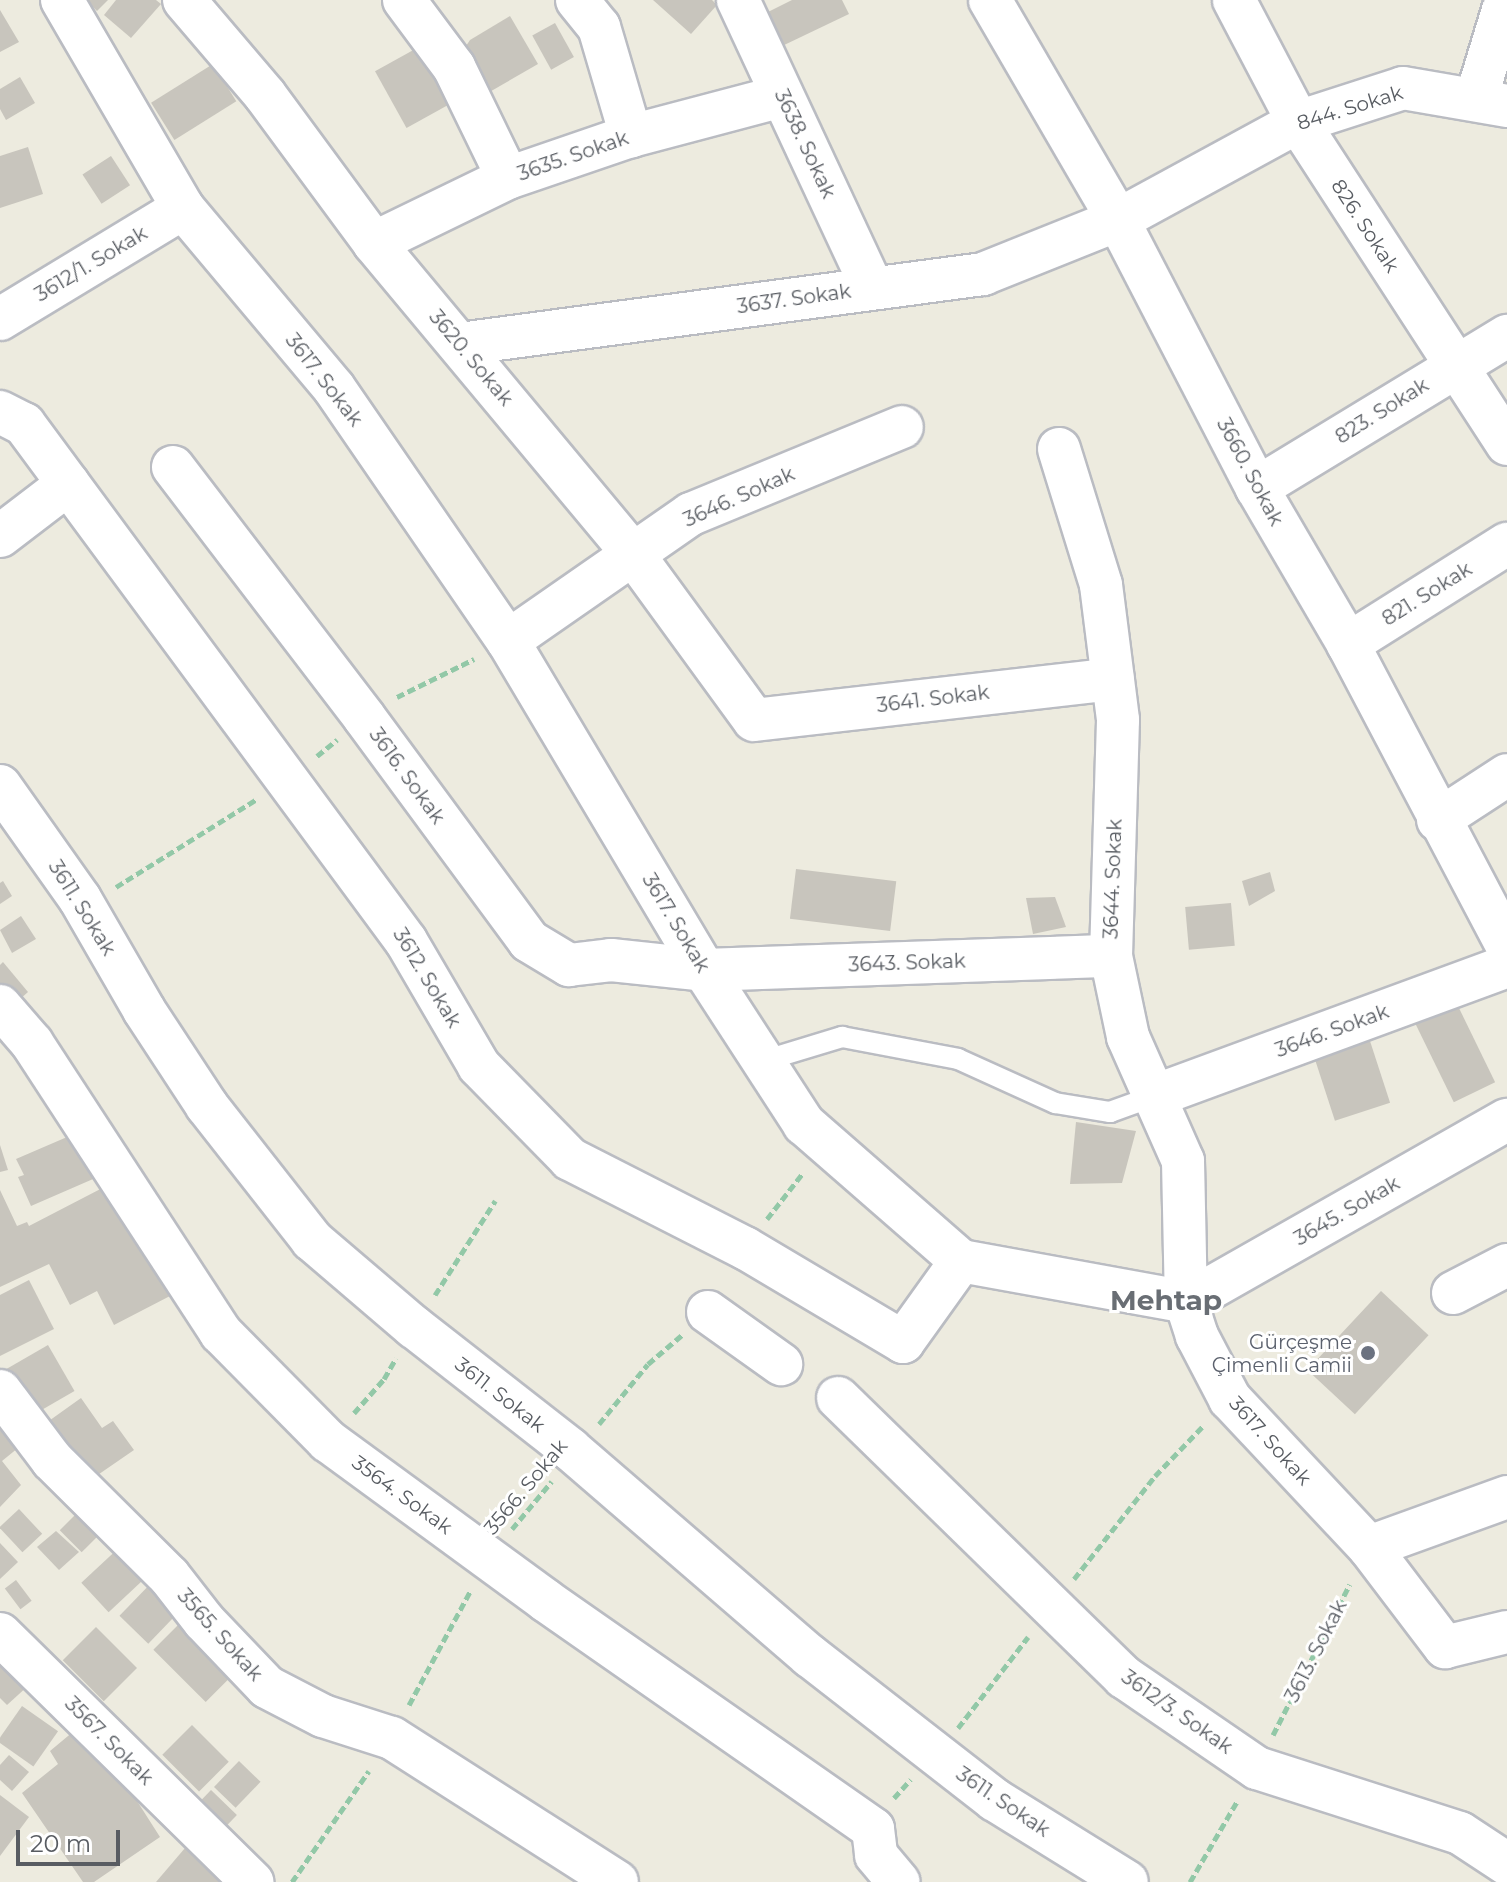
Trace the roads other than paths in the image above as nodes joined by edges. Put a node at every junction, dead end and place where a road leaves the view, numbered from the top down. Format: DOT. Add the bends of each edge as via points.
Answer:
graph roads {
  1 [pos="62,0"];
  2 [pos="184,0"];
  3 [pos="404,0"];
  4 [pos="577,0"];
  5 [pos="738,0"];
  6 [pos="990,0"];
  7 [pos="1234,0"];
  8 [pos="1503,10"];
  9 [pos="782,96"];
  10 [pos="1491,102"];
  11 [pos="1298,122"];
  12 [pos="631,136"];
  13 [pos="508,178"];
  14 [pos="183,208"];
  15 [pos="1118,220"];
  16 [pos="374,243"];
  17 [pos="872,288"];
  18 [pos="0,319"];
  19 [pos="1507,336"];
  20 [pos="460,344"];
  21 [pos="1455,366"];
  22 [pos="0,412"];
  23 [pos="902,427"];
  24 [pos="1507,444"];
  25 [pos="1059,449"];
  26 [pos="173,467"];
  27 [pos="68,484"];
  28 [pos="1257,488"];
  29 [pos="0,536"];
  30 [pos="1507,544"];
  31 [pos="633,554"];
  32 [pos="508,641"];
  33 [pos="1348,644"];
  34 [pos="1113,679"];
  35 [pos="754,720"];
  36 [pos="1507,775"];
  37 [pos="0,786"];
  38 [pos="1438,820"];
  39 [pos="1507,946"];
  40 [pos="1111,956"];
  41 [pos="1507,966"];
  42 [pos="704,970"];
  43 [pos="0,1006"];
  44 [pos="763,1061"];
  45 [pos="1157,1095"];
  46 [pos="1507,1120"];
  47 [pos="961,1261"];
  48 [pos="1507,1265"];
  49 [pos="1453,1293"];
  50 [pos="1186,1302"];
  51 [pos="708,1312"];
  52 [pos="781,1364"];
  53 [pos="0,1391"];
  54 [pos="838,1398"];
  55 [pos="1507,1497"];
  56 [pos="1369,1547"];
  57 [pos="1507,1632"];
  58 [pos="0,1634"];
  59 [pos="1507,1864"];
  60 [pos="252,1882"];
  61 [pos="617,1882"];
  62 [pos="899,1882"];
  63 [pos="1127,1882"];
  1 -- 14 [label="street, 3617. Sokak"];
  2 -- 16 [label="street, 3620. Sokak" via="265,95"];
  3 -- 13 [label="street" via="454,67"];
  4 -- 12 [label="street" via="599,27"];
  5 -- 9 [label="street, 3638. Sokak"];
  6 -- 15 [label="street, 3660. Sokak"];
  7 -- 11 [label="street, 826. Sokak"];
  8 -- 10 [label="street"];
  9 -- 12 [label="street, 3635. Sokak"];
  9 -- 17 [label="street, 3638. Sokak"];
  10 -- 11 [label="street, 844. Sokak" via="1403,88"];
  11 -- 15 [label="street, 844. Sokak"];
  11 -- 21 [label="street, 826. Sokak"];
  12 -- 13 [label="street, 3635. Sokak"];
  13 -- 16 [label="street, 3635. Sokak"];
  14 -- 18 [label="street, 3612/1. Sokak"];
  14 -- 32 [label="street, 3617. Sokak" via="334,388"];
  15 -- 17 [label="street, 3637. Sokak" via="983,274"];
  15 -- 28 [label="street, 3660. Sokak"];
  16 -- 20 [label="street, 3620. Sokak"];
  17 -- 20 [label="street, 3637. Sokak"];
  19 -- 21 [label="street, 823. Sokak"];
  20 -- 31 [label="street, 3620. Sokak"];
  21 -- 24 [label="street, 826. Sokak"];
  21 -- 28 [label="street, 823. Sokak"];
  22 -- 27 [label="street, 3612. Sokak" via="24,424"];
  23 -- 31 [label="street, 3646. Sokak" via="691,514"];
  25 -- 34 [label="street, 3644. Sokak" via="1101,585"];
  26 -- 42 [label="street, 3616. Sokak" via="529,941 569,965 611,960"];
  27 -- 29 [label="street"];
  27 -- 47 [label="street, 3612. Sokak" via="406,941 479,1066 570,1159 745,1248 903,1342"];
  28 -- 33 [label="street, 3660. Sokak"];
  30 -- 33 [label="street, 821. Sokak"];
  31 -- 32 [label="street, 3646. Sokak"];
  31 -- 35 [label="street, 3620. Sokak"];
  32 -- 42 [label="street, 3617. Sokak"];
  33 -- 38 [label="street, 3660. Sokak"];
  34 -- 35 [label="street, 3641. Sokak"];
  34 -- 40 [label="street, 3644. Sokak" via="1118,720"];
  36 -- 38 [label="street"];
  37 -- 63 [label="street, 3611. Sokak" via="80,899 207,1106 312,1240 575,1454 810,1656 995,1800"];
  38 -- 39 [label="street, 3660. Sokak"];
  40 -- 42 [label="street, 3643. Sokak"];
  40 -- 45 [label="street, 3644. Sokak" via="1128,1037"];
  41 -- 45 [label="street, 3646. Sokak"];
  42 -- 44 [label="street, 3617. Sokak"];
  43 -- 62 [label="street, 3564. Sokak" via="41,1056 221,1333 328,1441 873,1829 876,1855"];
  44 -- 45 [label="lane" via="842,1037 958,1059 1055,1103 1110,1112"];
  44 -- 47 [label="street, 3617. Sokak" via="804,1124"];
  45 -- 50 [label="street, 3644. Sokak" via="1183,1161"];
  46 -- 50 [label="street, 3645. Sokak"];
  47 -- 50 [label="street"];
  48 -- 49 [label="street"];
  50 -- 56 [label="street, 3617. Sokak" via="1197,1336 1230,1399"];
  51 -- 52 [label="street"];
  53 -- 61 [label="street, 3565. Sokak" via="52,1460 169,1576 267,1687 323,1716 392,1738"];
  54 -- 59 [label="street, 3612/3. Sokak" via="1124,1677 1257,1768 1460,1833"];
  55 -- 56 [label="street"];
  56 -- 57 [label="street, 3617. Sokak" via="1445,1647"];
  58 -- 60 [label="street, 3567. Sokak"];
}
